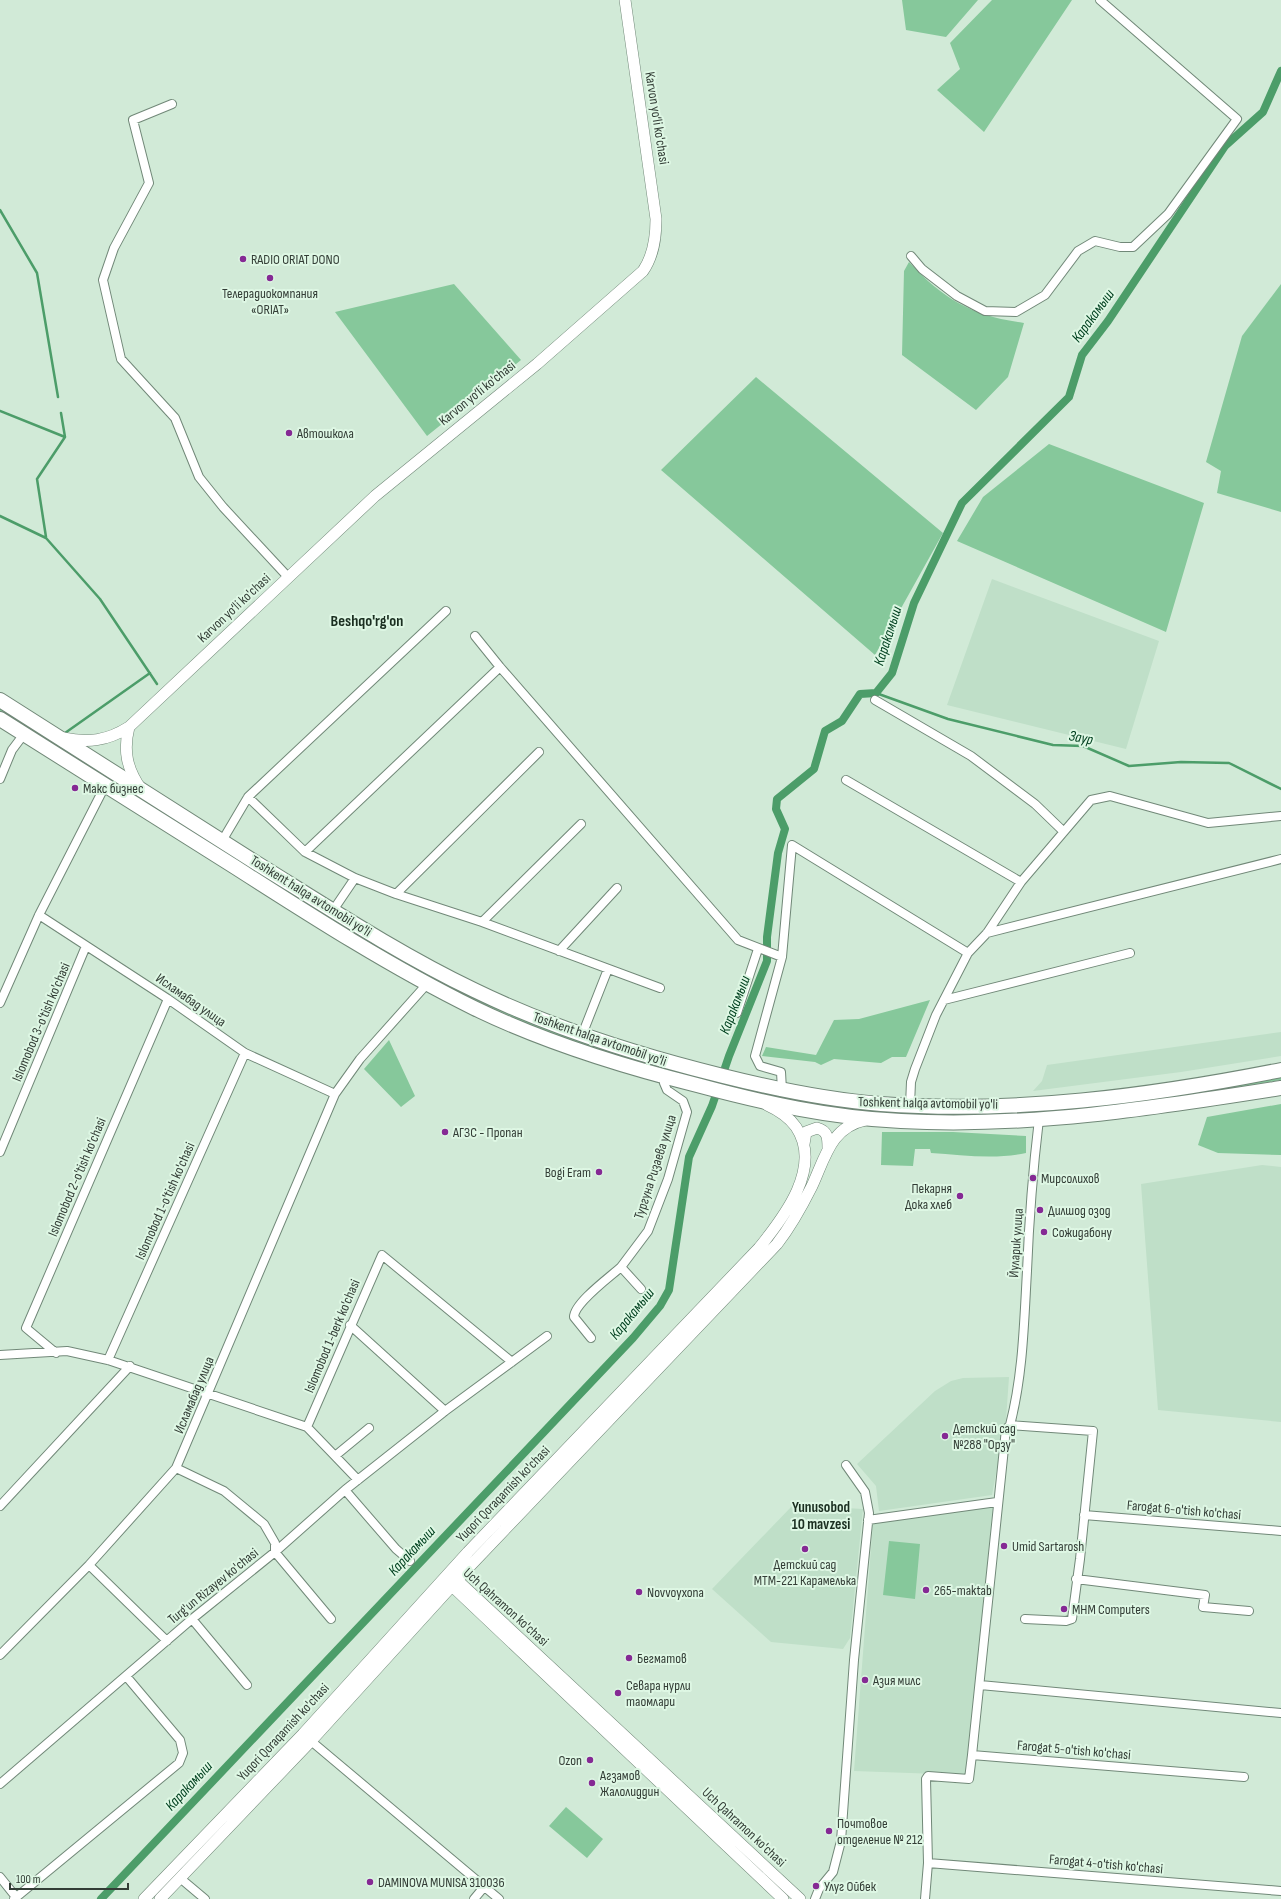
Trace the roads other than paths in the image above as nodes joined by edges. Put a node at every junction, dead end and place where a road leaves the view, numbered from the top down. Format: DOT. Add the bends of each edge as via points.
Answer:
graph roads {
  1 [pos="625,0"];
  2 [pos="1100,0"];
  3 [pos="172,104"];
  4 [pos="911,256"];
  5 [pos="288,577"];
  6 [pos="446,611"];
  7 [pos="475,636"];
  8 [pos="500,667"];
  9 [pos="0,700"];
  10 [pos="875,700"];
  11 [pos="0,719"];
  12 [pos="129,727"];
  13 [pos="24,734"];
  14 [pos="59,738"];
  15 [pos="540,752"];
  16 [pos="0,779"];
  17 [pos="846,780"];
  18 [pos="105,786"];
  19 [pos="143,791"];
  20 [pos="248,797"];
  21 [pos="171,808"];
  22 [pos="1281,816"];
  23 [pos="163,822"];
  24 [pos="581,824"];
  25 [pos="1063,831"];
  26 [pos="222,841"];
  27 [pos="305,852"];
  28 [pos="1281,859"];
  29 [pos="355,878"];
  30 [pos="1021,882"];
  31 [pos="617,888"];
  32 [pos="396,894"];
  33 [pos="310,897"];
  34 [pos="336,906"];
  35 [pos="302,910"];
  36 [pos="39,916"];
  37 [pos="482,922"];
  38 [pos="986,933"];
  39 [pos="86,946"];
  40 [pos="758,949"];
  41 [pos="559,951"];
  42 [pos="968,953"];
  43 [pos="1130,953"];
  44 [pos="782,957"];
  45 [pos="608,970"];
  46 [pos="427,984"];
  47 [pos="660,988"];
  48 [pos="168,999"];
  49 [pos="944,1000"];
  50 [pos="0,1003"];
  51 [pos="737,1013"];
  52 [pos="582,1035"];
  53 [pos="245,1053"];
  54 [pos="1281,1070"];
  55 [pos="664,1077"];
  56 [pos="1279,1089"];
  57 [pos="782,1090"];
  58 [pos="335,1094"];
  59 [pos="755,1101"];
  60 [pos="910,1106"];
  61 [pos="967,1106"];
  62 [pos="870,1119"];
  63 [pos="1038,1119"];
  64 [pos="967,1122"];
  65 [pos="804,1144"];
  66 [pos="828,1149"];
  67 [pos="0,1152"];
  68 [pos="621,1267"];
  69 [pos="640,1289"];
  70 [pos="350,1325"];
  71 [pos="547,1336"];
  72 [pos="591,1338"];
  73 [pos="56,1353"];
  74 [pos="0,1355"];
  75 [pos="108,1360"];
  76 [pos="512,1362"];
  77 [pos="130,1366"];
  78 [pos="209,1394"];
  79 [pos="445,1411"];
  80 [pos="1010,1425"];
  81 [pos="307,1427"];
  82 [pos="369,1428"];
  83 [pos="336,1456"];
  84 [pos="846,1464"];
  85 [pos="176,1468"];
  86 [pos="358,1480"];
  87 [pos="345,1490"];
  88 [pos="997,1502"];
  89 [pos="0,1506"];
  90 [pos="1084,1515"];
  91 [pos="868,1520"];
  92 [pos="1281,1531"];
  93 [pos="275,1552"];
  94 [pos="410,1561"];
  95 [pos="89,1565"];
  96 [pos="446,1576"];
  97 [pos="1076,1580"];
  98 [pos="455,1583"];
  99 [pos="1249,1611"];
  100 [pos="331,1618"];
  101 [pos="192,1619"];
  102 [pos="1025,1619"];
  103 [pos="167,1641"];
  104 [pos="0,1656"];
  105 [pos="126,1676"];
  106 [pos="247,1685"];
  107 [pos="980,1685"];
  108 [pos="1281,1713"];
  109 [pos="312,1741"];
  110 [pos="972,1755"];
  111 [pos="1244,1777"];
  112 [pos="0,1784"];
  113 [pos="729,1841"];
  114 [pos="928,1863"];
  115 [pos="0,1878"];
  116 [pos="180,1878"];
  117 [pos="484,1887"];
  118 [pos="1281,1891"];
  119 [pos="15,1898"];
  120 [pos="144,1899"];
  121 [pos="160,1899"];
  122 [pos="205,1899"];
  123 [pos="474,1899"];
  124 [pos="499,1899"];
  125 [pos="782,1899"];
  126 [pos="800,1899"];
  127 [pos="815,1899"];
  128 [pos="925,1899"];
  1 -- 5 [label="main road, Karvon yo‘li ko'chasi" via="656,208 655,243 646,267 537,364 375,496"];
  2 -- 4 [label="street" via="1237,119 1168,214 1133,247 1120,247 1095,241 1078,251 1045,295 1016,312 985,311 957,296 922,269"];
  3 -- 5 [label="street" via="133,120 149,183 114,248 103,280 121,359 176,418 199,477 223,507"];
  5 -- 12 [label="main road, Karvon yo‘li ko'chasi"];
  6 -- 20 [label="street"];
  7 -- 8 [label="street"];
  8 -- 27 [label="street"];
  8 -- 40 [label="street" via="738,940"];
  9 -- 14 [label="highway, Toshkent halqa avtomobil yo'li"];
  10 -- 25 [label="street" via="971,756 1035,804"];
  11 -- 13 [label="highway, Toshkent halqa avtomobil yo'li"];
  12 -- 14 [label="main road, Karvon yo‘li ko'chasi" via="112,737 96,741"];
  12 -- 19 [label="main road" via="126,745 128,766"];
  13 -- 16 [label="street" via="12,750"];
  13 -- 18 [label="highway, Toshkent halqa avtomobil yo'li"];
  14 -- 19 [label="highway, Toshkent halqa avtomobil yo'li"];
  15 -- 32 [label="street"];
  17 -- 30 [label="street"];
  18 -- 23 [label="highway, Toshkent halqa avtomobil yo'li"];
  18 -- 36 [label="street"];
  19 -- 21 [label="highway, Toshkent halqa avtomobil yo'li"];
  20 -- 26 [label="street"];
  20 -- 27 [label="street"];
  21 -- 23 [label="highway"];
  21 -- 26 [label="highway, Toshkent halqa avtomobil yo'li"];
  22 -- 25 [label="street" via="1208,823 1110,796 1091,800"];
  23 -- 35 [label="highway, Toshkent halqa avtomobil yo'li"];
  24 -- 37 [label="street"];
  25 -- 30 [label="street"];
  26 -- 33 [label="highway, Toshkent halqa avtomobil yo'li"];
  27 -- 29 [label="street"];
  28 -- 38 [label="street"];
  29 -- 32 [label="street"];
  29 -- 34 [label="street"];
  30 -- 38 [label="street"];
  31 -- 41 [label="street"];
  32 -- 37 [label="street"];
  33 -- 35 [label="highway"];
  33 -- 52 [label="highway, Toshkent halqa avtomobil yo'li" via="449,978 499,1002"];
  35 -- 46 [label="highway, Toshkent halqa avtomobil yo'li"];
  36 -- 39 [label="street, Исламабад улица"];
  36 -- 50 [label="street"];
  37 -- 41 [label="street"];
  38 -- 42 [label="street"];
  39 -- 48 [label="street, Исламабад улица"];
  39 -- 67 [label="street, Islomobod 3-o'tish ko'chasi"];
  40 -- 44 [label="street"];
  40 -- 51 [label="street"];
  41 -- 45 [label="street"];
  42 -- 44 [label="street" via="792,845"];
  42 -- 49 [label="street"];
  43 -- 49 [label="street"];
  44 -- 57 [label="street" via="755,1056 760,1066 781,1072"];
  45 -- 47 [label="street"];
  45 -- 52 [label="street"];
  46 -- 55 [label="highway, Toshkent halqa avtomobil yo'li" via="476,1009 542,1037"];
  46 -- 58 [label="street, Исламабад улица" via="360,1059"];
  48 -- 53 [label="street, Исламабад улица"];
  48 -- 73 [label="street, Islomobod 2-o'tish ko'chasi" via="26,1328"];
  49 -- 60 [label="street" via="911,1082"];
  52 -- 57 [label="highway, Toshkent halqa avtomobil yo'li" via="628,1051"];
  53 -- 58 [label="street, Исламабад улица"];
  53 -- 75 [label="street, Islomobod 1-o'tish ko'chasi"];
  54 -- 61 [label="highway, Toshkent halqa avtomobil yo'li" via="1115,1097"];
  55 -- 59 [label="highway, Toshkent halqa avtomobil yo'li"];
  55 -- 68 [label="street, Тургуна Ризаева улица" via="667,1090 683,1101 687,1112 668,1179 648,1231"];
  56 -- 63 [label="highway, Toshkent halqa avtomobil yo'li" via="1117,1112"];
  57 -- 60 [label="highway, Toshkent halqa avtomobil yo'li"];
  58 -- 78 [label="street, Исламабад улица"];
  59 -- 62 [label="highway, Toshkent halqa avtomobil yo'li" via="812,1112"];
  59 -- 65 [label="main road, Yuqori Qoraqamish ko'chasi" via="772,1107 788,1118 799,1132"];
  60 -- 61 [label="highway, Toshkent halqa avtomobil yo'li"];
  61 -- 64 [label="highway"];
  62 -- 64 [label="highway, Toshkent halqa avtomobil yo'li"];
  62 -- 66 [label="main road, Yuqori Qoraqamish ko'chasi" via="856,1122 842,1130"];
  63 -- 64 [label="highway, Toshkent halqa avtomobil yo'li"];
  63 -- 80 [label="street, Йуларик улица" via="1024,1335 1018,1394"];
  65 -- 66 [label="main road" via="806,1132 817,1128 827,1134"];
  65 -- 96 [label="main road, Yuqori Qoraqamish ko'chasi" via="805,1163 799,1184 779,1222 759,1248"];
  66 -- 98 [label="main road, Yuqori Qoraqamish ko'chasi" via="805,1200 777,1244"];
  68 -- 69 [label="street"];
  68 -- 72 [label="street, Тургуна Ризаева улица" via="574,1312 574,1317"];
  70 -- 76 [label="street, Islomobod 1-berk ko'chasi" via="382,1255"];
  70 -- 79 [label="street"];
  70 -- 81 [label="street, Islomobod 1-berk ko'chasi"];
  71 -- 76 [label="street"];
  73 -- 74 [label="street"];
  73 -- 75 [label="street" via="67,1351"];
  75 -- 77 [label="street"];
  76 -- 79 [label="street"];
  77 -- 78 [label="street"];
  77 -- 89 [label="street"];
  78 -- 81 [label="street"];
  78 -- 85 [label="street, Исламабад улица"];
  79 -- 86 [label="street, Turg'un Rizayev ko'chasi"];
  80 -- 88 [label="street, Йуларик улица" via="1006,1429"];
  80 -- 90 [label="street" via="1093,1431"];
  81 -- 83 [label="street"];
  82 -- 83 [label="street"];
  83 -- 86 [label="street"];
  84 -- 91 [label="street" via="865,1492 869,1505"];
  85 -- 93 [label="street" via="224,1491 264,1524 275,1543"];
  85 -- 95 [label="street, Исламабад улица"];
  86 -- 87 [label="street, Turg'un Rizayev ko'chasi"];
  87 -- 93 [label="street, Turg'un Rizayev ko'chasi"];
  87 -- 94 [label="street" via="396,1549"];
  88 -- 91 [label="street"];
  88 -- 107 [label="street"];
  90 -- 92 [label="street, Farogat 6-o'tish ko'chasi"];
  90 -- 97 [label="street"];
  91 -- 127 [label="street" via="854,1660 841,1841 833,1872 819,1888"];
  93 -- 100 [label="street"];
  93 -- 101 [label="street, Turg'un Rizayev ko'chasi"];
  95 -- 103 [label="street"];
  95 -- 104 [label="street, Исламабад улица"];
  96 -- 98 [label="main road, Uch Qahramon ko'chasi"];
  96 -- 120 [label="main road, Yuqori Qoraqamish ko'chasi" via="303,1734"];
  97 -- 99 [label="street" via="1205,1595 1203,1607"];
  97 -- 102 [label="street" via="1072,1619"];
  98 -- 109 [label="main road, Yuqori Qoraqamish ko'chasi"];
  98 -- 113 [label="main road, Uch Qahramon ko'chasi"];
  101 -- 103 [label="street, Turg'un Rizayev ko'chasi"];
  101 -- 106 [label="street"];
  103 -- 105 [label="street, Turg'un Rizayev ko'chasi"];
  105 -- 112 [label="street, Turg'un Rizayev ko'chasi"];
  105 -- 119 [label="street" via="180,1740 183,1753 181,1760 177,1766"];
  107 -- 108 [label="street"];
  107 -- 110 [label="street"];
  109 -- 116 [label="main road, Yuqori Qoraqamish ko'chasi"];
  109 -- 117 [label="street"];
  110 -- 111 [label="street, Farogat 5-o'tish ko'chasi"];
  110 -- 114 [label="street" via="969,1779 926,1777"];
  113 -- 125 [label="main road, Uch Qahramon ko'chasi"];
  113 -- 126 [label="main road, Uch Qahramon ko'chasi"];
  114 -- 118 [label="street, Farogat 4-o'tish ko'chasi"];
  114 -- 128 [label="street"];
  115 -- 119 [label="street"];
  116 -- 121 [label="main road, Yuqori Qoraqamish ko'chasi"];
  116 -- 122 [label="street"];
  117 -- 123 [label="street"];
  117 -- 124 [label="street"];
}
